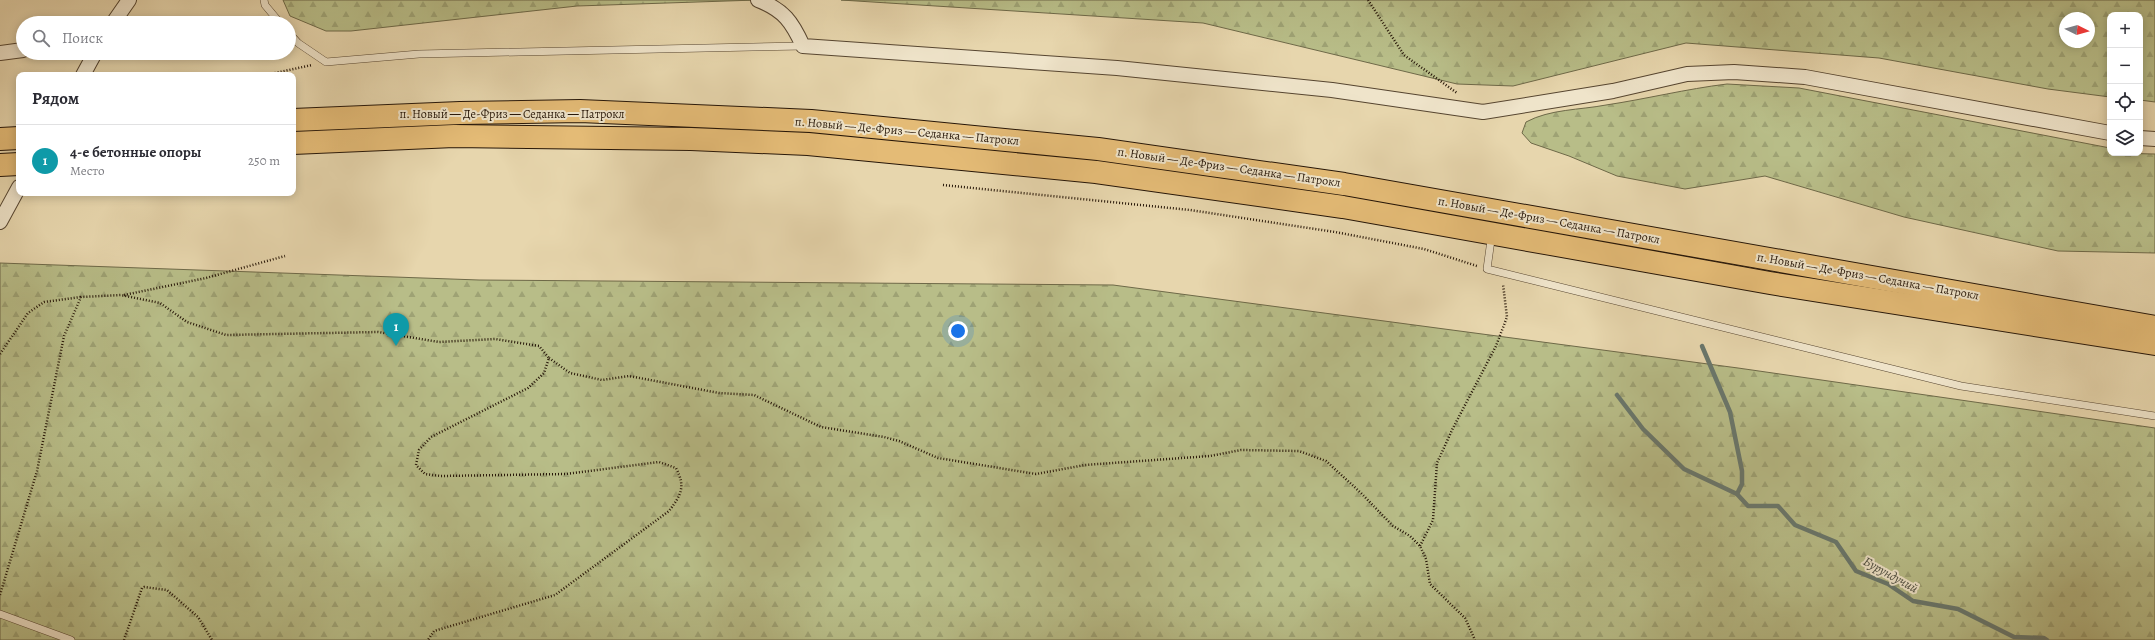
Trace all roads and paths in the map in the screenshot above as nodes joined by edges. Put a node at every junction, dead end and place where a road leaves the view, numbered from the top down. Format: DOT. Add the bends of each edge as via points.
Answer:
graph roads {
  1 [pos="129,0"];
  2 [pos="264,0"];
  3 [pos="758,0"];
  4 [pos="1368,0"];
  5 [pos="118,16"];
  6 [pos="274,16"];
  7 [pos="296,41"];
  8 [pos="803,46"];
  9 [pos="16,51"];
  10 [pos="0,54"];
  11 [pos="91,60"];
  12 [pos="326,62"];
  13 [pos="84,72"];
  14 [pos="280,72"];
  15 [pos="1458,94"];
  16 [pos="296,120"];
  17 [pos="2107,132"];
  18 [pos="16,138"];
  19 [pos="2143,138"];
  20 [pos="2155,138"];
  21 [pos="0,139"];
  22 [pos="296,143"];
  23 [pos="16,164"];
  24 [pos="0,165"];
  25 [pos="943,185"];
  26 [pos="16,192"];
  27 [pos="2,218"];
  28 [pos="1491,240"];
  29 [pos="284,256"];
  30 [pos="1487,269"];
  31 [pos="1502,272"];
  32 [pos="122,295"];
  33 [pos="81,297"];
  34 [pos="2155,327"];
  35 [pos="2155,344"];
  36 [pos="0,354"];
  37 [pos="548,358"];
  38 [pos="2155,416"];
  39 [pos="1420,546"];
  40 [pos="0,595"];
  41 [pos="0,614"];
  42 [pos="71,640"];
  43 [pos="124,640"];
  44 [pos="212,640"];
  45 [pos="428,640"];
  46 [pos="1475,640"];
  1 -- 5 [label="street"];
  2 -- 6 [label="lane"];
  3 -- 8 [label="street" via="769,4 792,22"];
  4 -- 15 [label="path" via="1404,55"];
  7 -- 12 [label="lane"];
  8 -- 12 [label="lane" via="419,54"];
  8 -- 17 [label="street" via="1117,68 1332,90 1483,112 1613,91 1688,74 1742,73 1805,77"];
  9 -- 10 [label="street"];
  11 -- 13 [label="street"];
  12 -- 14 [label="path"];
  16 -- 34 [label="highway, п. Новый — Де-Фриз — Седанка — Патрокл" via="580,111 811,121 1098,149 1344,184"];
  18 -- 21 [label="highway"];
  19 -- 20 [label="street"];
  22 -- 35 [label="highway, п. Новый — Де-Фриз — Седанка — Патрокл" via="454,136 692,139 808,144 1096,172 1343,207 1770,283"];
  23 -- 24 [label="highway"];
  25 -- 30 [label="path" via="1190,210 1335,232 1424,249"];
  26 -- 27 [label="street"];
  28 -- 30 [label="lane"];
  29 -- 32 [label="path" via="206,278"];
  30 -- 31 [label="lane"];
  31 -- 38 [label="lane" via="1961,386"];
  31 -- 39 [label="path" via="1507,316 1496,346 1437,463 1432,520"];
  32 -- 33 [label="path"];
  32 -- 37 [label="path" via="160,303 187,322 226,335 378,332 439,342 495,339 539,346"];
  33 -- 36 [label="path" via="44,302 28,312"];
  33 -- 40 [label="path" via="64,336 38,471"];
  37 -- 39 [label="path" via="570,373 602,380 629,376 719,393 754,395 821,427 884,437 938,458 1036,474 1085,465 1210,456 1241,450 1299,451 1326,461 1362,493 1393,526 1410,536"];
  37 -- 45 [label="path" via="544,373 528,388 431,437 419,450 416,465 425,474 440,476 558,475 659,462 676,468 682,480 679,497 669,511 555,595 434,631"];
  39 -- 46 [label="path" via="1426,559 1430,584 1465,618"];
  41 -- 42 [label="lane"];
  43 -- 44 [label="path" via="144,587 167,590 198,617"];
}
